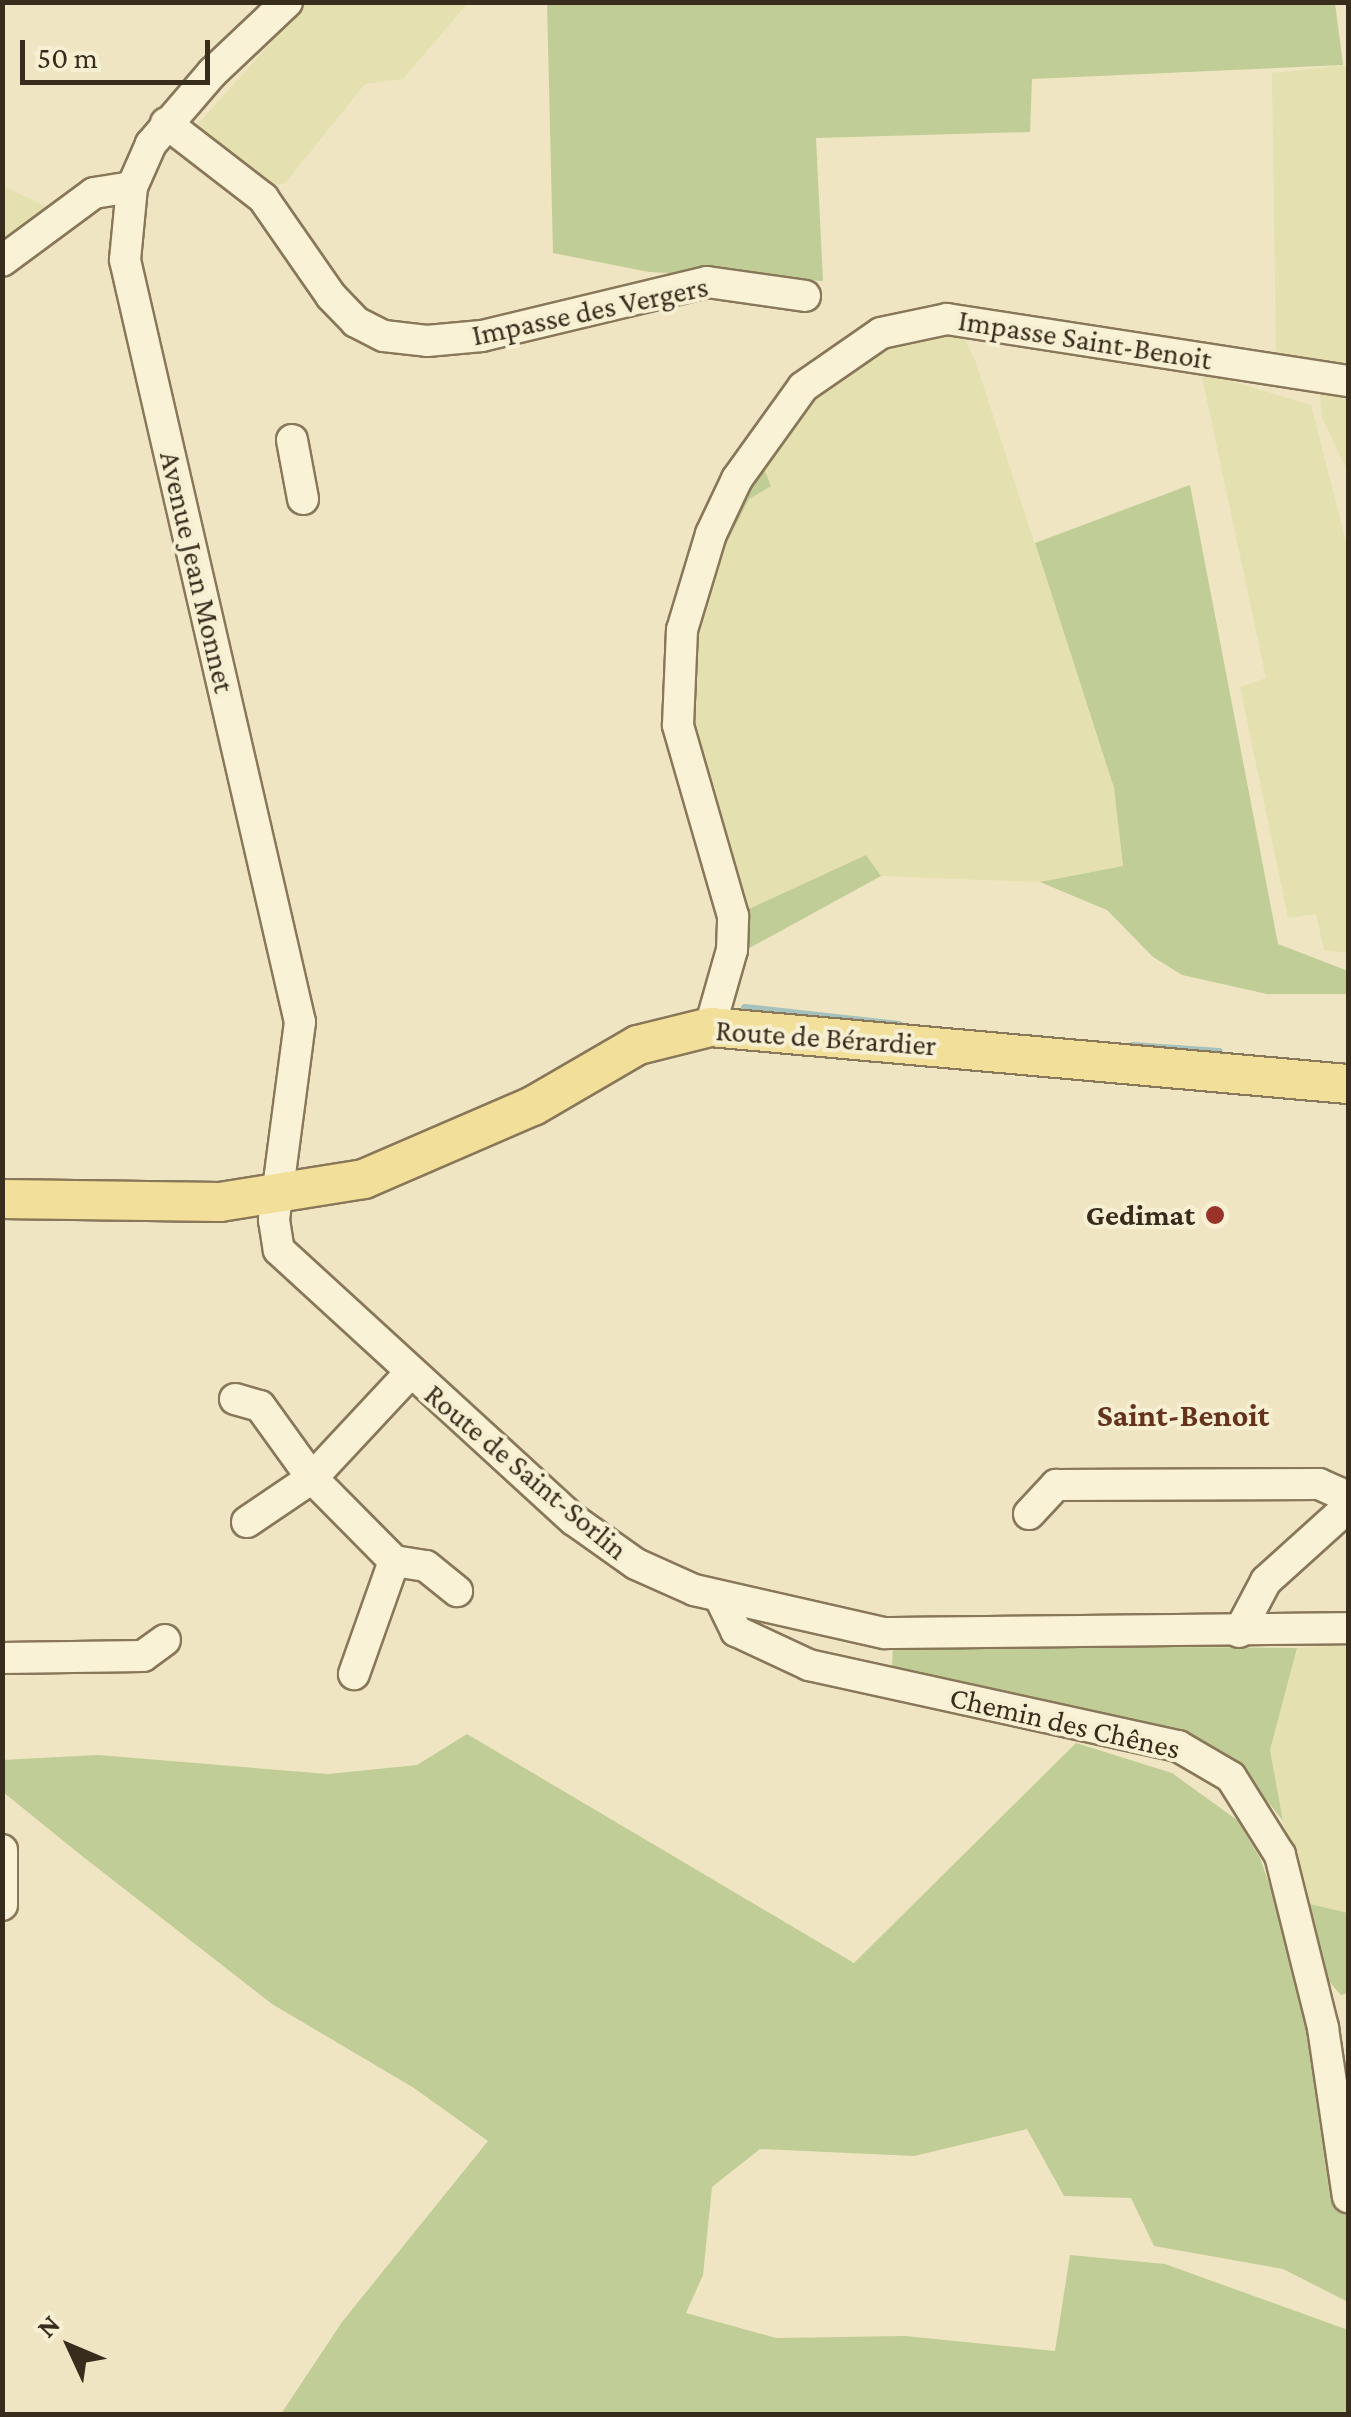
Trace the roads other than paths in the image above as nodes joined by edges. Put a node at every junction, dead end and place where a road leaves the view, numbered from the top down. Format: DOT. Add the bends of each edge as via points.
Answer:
graph roads {
  1 [pos="287,2"];
  2 [pos="166,123"];
  3 [pos="132,187"];
  4 [pos="2,261"];
  5 [pos="806,296"];
  6 [pos="1348,380"];
  7 [pos="292,440"];
  8 [pos="304,499"];
  9 [pos="710,1027"];
  10 [pos="1348,1084"];
  11 [pos="278,1196"];
  12 [pos="2,1199"];
  13 [pos="410,1373"];
  14 [pos="235,1400"];
  15 [pos="312,1478"];
  16 [pos="1348,1497"];
  17 [pos="1348,1507"];
  18 [pos="1029,1514"];
  19 [pos="247,1522"];
  20 [pos="394,1561"];
  21 [pos="457,1591"];
  22 [pos="720,1598"];
  23 [pos="1348,1628"];
  24 [pos="1239,1632"];
  25 [pos="165,1640"];
  26 [pos="2,1658"];
  27 [pos="354,1674"];
  28 [pos="2,1850"];
  29 [pos="2,1905"];
  30 [pos="1348,2198"];
  1 -- 2 [label="street, Avenue Jean Monnet"];
  2 -- 3 [label="street, Avenue Jean Monnet"];
  2 -- 5 [label="street, Impasse des Vergers" via="263,198 331,296 356,322 384,336 482,336 707,282"];
  3 -- 4 [label="street" via="94,193"];
  3 -- 11 [label="street, Avenue Jean Monnet" via="125,260 300,1022"];
  6 -- 9 [label="street, Impasse Saint-Benoit" via="948,319 880,333 803,387 737,479 711,534 682,630 678,725 734,916 732,950"];
  7 -- 8 [label="street"];
  9 -- 10 [label="main road, Route de Bérardier"];
  9 -- 11 [label="main road, Route de Bérardier" via="638,1045 436,1153 364,1179"];
  11 -- 12 [label="main road, Route de Bérardier" via="220,1202"];
  11 -- 13 [label="street, Route de Saint-Sorlin" via="279,1250"];
  13 -- 15 [label="street"];
  13 -- 22 [label="street, Route de Saint-Sorlin" via="602,1543 666,1579"];
  14 -- 15 [label="street" via="260,1406"];
  15 -- 19 [label="street"];
  15 -- 20 [label="street"];
  16 -- 18 [label="street" via="1318,1484 1056,1485"];
  17 -- 24 [label="street" via="1266,1581"];
  20 -- 21 [label="street" via="426,1566"];
  20 -- 27 [label="street"];
  22 -- 24 [label="street, Route de Saint-Sorlin" via="884,1633"];
  22 -- 30 [label="street, Chemin des Chênes" via="736,1631 809,1665 1178,1746 1231,1777 1280,1855 1323,2028"];
  23 -- 24 [label="street, Route de Saint-Sorlin"];
  25 -- 26 [label="street" via="144,1656"];
  28 -- 29 [label="street"];
}
